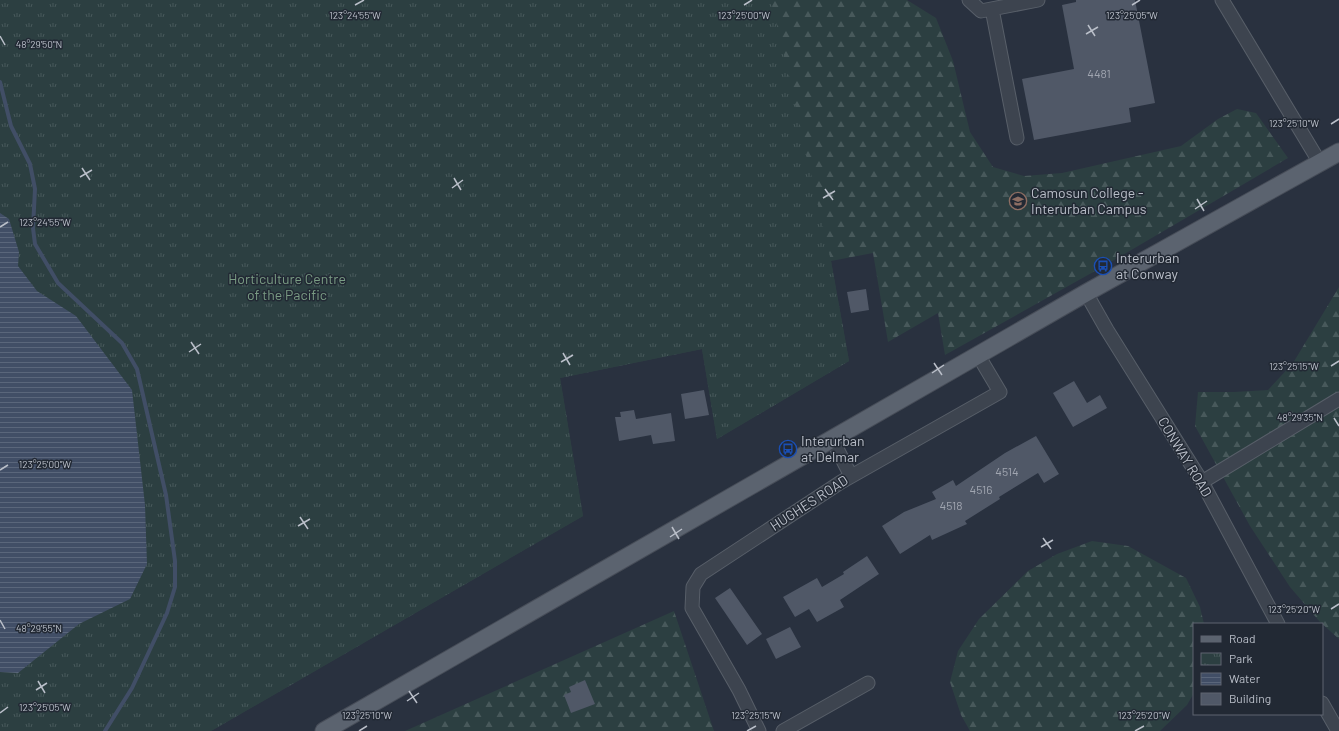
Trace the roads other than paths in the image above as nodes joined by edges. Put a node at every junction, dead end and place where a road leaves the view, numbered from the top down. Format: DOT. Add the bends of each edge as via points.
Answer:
graph roads {
  1 [pos="969,0"];
  2 [pos="1038,0"];
  3 [pos="1222,0"];
  4 [pos="992,9"];
  5 [pos="1017,138"];
  6 [pos="1339,152"];
  7 [pos="1320,163"];
  8 [pos="1086,293"];
  9 [pos="978,355"];
  10 [pos="1339,399"];
  11 [pos="832,439"];
  12 [pos="851,476"];
  13 [pos="1202,482"];
  14 [pos="1277,623"];
  15 [pos="868,682"];
  16 [pos="1323,705"];
  17 [pos="324,731"];
  18 [pos="758,731"];
  19 [pos="783,731"];
  20 [pos="1338,731"];
  1 -- 4 [label="street" via="981,11"];
  2 -- 4 [label="street"];
  3 -- 7 [label="street"];
  4 -- 5 [label="street"];
  6 -- 7 [label="main road"];
  7 -- 8 [label="main road"];
  8 -- 9 [label="main road"];
  8 -- 13 [label="street, CONWAY ROAD"];
  9 -- 11 [label="main road"];
  9 -- 12 [label="street, HUGHES ROAD" via="1000,392"];
  10 -- 13 [label="street"];
  11 -- 12 [label="street"];
  11 -- 17 [label="main road"];
  12 -- 18 [label="street, HUGHES ROAD" via="701,574 693,587 692,608 739,690"];
  13 -- 14 [label="street, CONWAY ROAD"];
  15 -- 19 [label="street"];
  16 -- 20 [label="street"];
}
